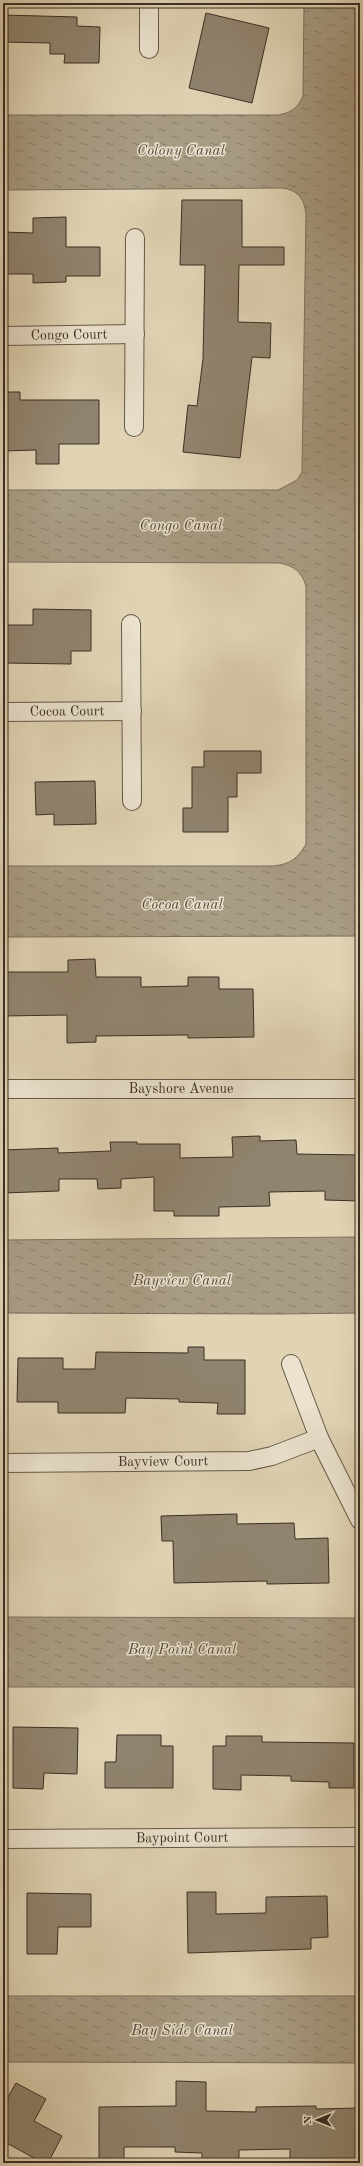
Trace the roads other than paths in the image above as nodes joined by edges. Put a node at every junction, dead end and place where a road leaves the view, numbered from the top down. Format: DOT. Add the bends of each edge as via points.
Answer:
graph roads {
  1 [pos="149,3"];
  2 [pos="149,49"];
  3 [pos="135,238"];
  4 [pos="134,334"];
  5 [pos="3,336"];
  6 [pos="134,427"];
  7 [pos="131,624"];
  8 [pos="132,711"];
  9 [pos="3,712"];
  10 [pos="132,801"];
  11 [pos="3,1089"];
  12 [pos="360,1089"];
  13 [pos="291,1364"];
  14 [pos="319,1438"];
  15 [pos="3,1463"];
  16 [pos="360,1520"];
  17 [pos="360,1837"];
  18 [pos="3,1839"];
  1 -- 2 [label="street"];
  3 -- 4 [label="street"];
  4 -- 5 [label="street, Congo Court"];
  4 -- 6 [label="street"];
  7 -- 8 [label="street"];
  8 -- 9 [label="street, Cocoa Court"];
  8 -- 10 [label="street"];
  11 -- 12 [label="street, Bayshore Avenue"];
  13 -- 14 [label="street"];
  14 -- 15 [label="street, Bayview Court" via="272,1456 249,1461"];
  14 -- 16 [label="street"];
  17 -- 18 [label="street, Baypoint Court"];
}
